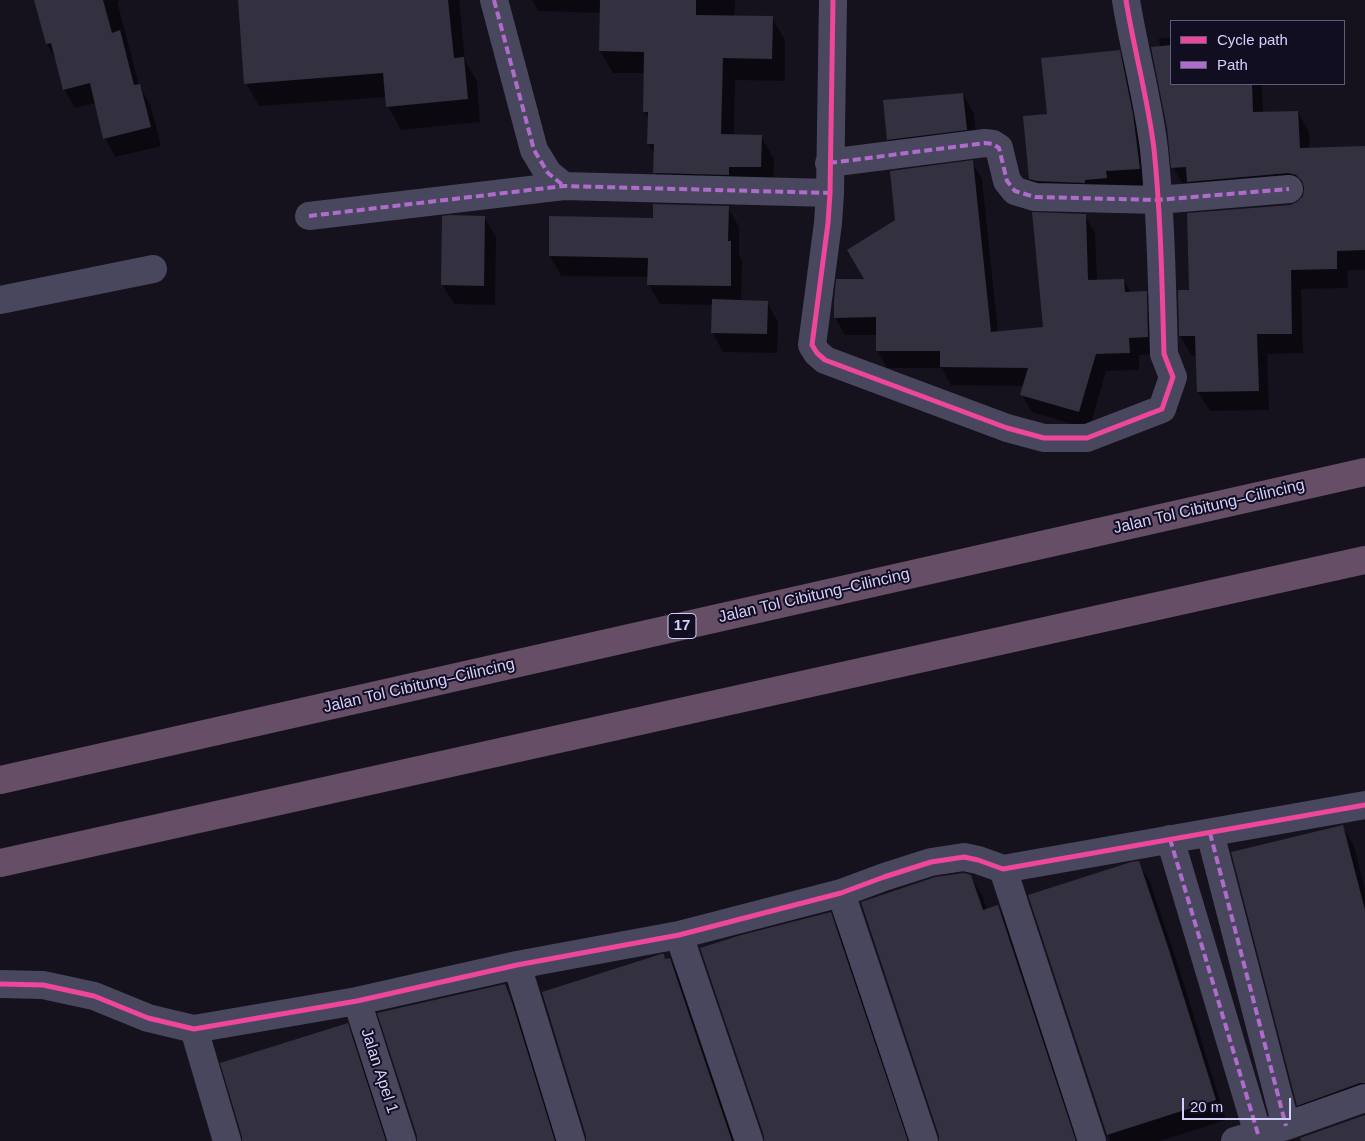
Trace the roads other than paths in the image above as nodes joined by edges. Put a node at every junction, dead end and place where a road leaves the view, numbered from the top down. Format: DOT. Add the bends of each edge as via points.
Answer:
graph roads {
  1 [pos="494,0"];
  2 [pos="833,0"];
  3 [pos="1126,0"];
  4 [pos="830,164"];
  5 [pos="564,186"];
  6 [pos="1289,189"];
  7 [pos="830,192"];
  8 [pos="1158,200"];
  9 [pos="309,216"];
  10 [pos="153,269"];
  11 [pos="0,300"];
  12 [pos="1365,472"];
  13 [pos="1365,560"];
  14 [pos="0,780"];
  15 [pos="1365,805"];
  16 [pos="1210,834"];
  17 [pos="1170,839"];
  18 [pos="0,864"];
  19 [pos="1002,868"];
  20 [pos="841,893"];
  21 [pos="679,935"];
  22 [pos="517,964"];
  23 [pos="0,984"];
  24 [pos="357,1001"];
  25 [pos="194,1029"];
  26 [pos="1365,1098"];
  27 [pos="1286,1126"];
  28 [pos="1246,1138"];
  29 [pos="227,1141"];
  30 [pos="402,1141"];
  31 [pos="571,1141"];
  32 [pos="749,1141"];
  33 [pos="924,1141"];
  34 [pos="1092,1141"];
  1 -- 5 [label="street" via="534,150 548,173"];
  2 -- 4 [label="street"];
  3 -- 8 [label="street" via="1148,107"];
  4 -- 7 [label="street"];
  4 -- 8 [label="street" via="985,143 999,148 1007,181 1015,191 1035,197"];
  5 -- 7 [label="street"];
  5 -- 9 [label="street"];
  6 -- 8 [label="street"];
  7 -- 8 [label="street" via="812,345 817,353 825,360 1007,428 1044,438 1088,438 1162,409 1173,378 1164,354"];
  10 -- 11 [label="street"];
  12 -- 14 [label="highway, Jalan Tol Cibitung–Cilincing / 17"];
  13 -- 18 [label="highway"];
  15 -- 16 [label="street"];
  16 -- 17 [label="street"];
  16 -- 27 [label="street"];
  17 -- 19 [label="street"];
  17 -- 28 [label="street"];
  19 -- 20 [label="street" via="964,857 931,862"];
  19 -- 34 [label="street"];
  20 -- 21 [label="street"];
  20 -- 33 [label="street"];
  21 -- 22 [label="street"];
  21 -- 32 [label="street"];
  22 -- 24 [label="street"];
  22 -- 31 [label="street"];
  23 -- 25 [label="street" via="44,984 94,996 148,1018"];
  24 -- 25 [label="street"];
  24 -- 30 [label="street, Jalan Apel 1"];
  25 -- 29 [label="street"];
  26 -- 27 [label="street"];
  27 -- 28 [label="street"];
}
